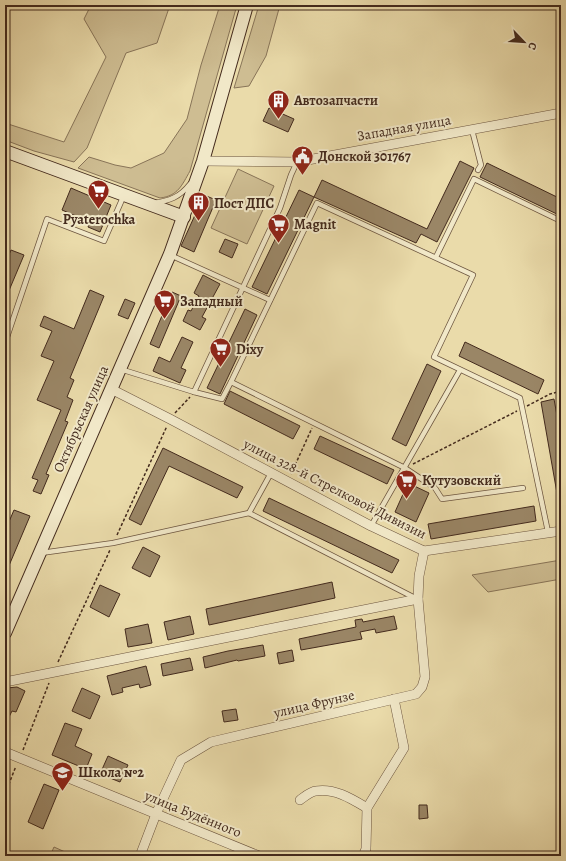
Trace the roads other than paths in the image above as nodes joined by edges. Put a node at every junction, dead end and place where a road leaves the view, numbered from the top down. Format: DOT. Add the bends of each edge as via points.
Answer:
graph roads {
  1 [pos="247,5"];
  2 [pos="561,113"];
  3 [pos="472,130"];
  4 [pos="5,151"];
  5 [pos="203,161"];
  6 [pos="297,162"];
  7 [pos="198,175"];
  8 [pos="476,175"];
  9 [pos="129,197"];
  10 [pos="184,217"];
  11 [pos="561,221"];
  12 [pos="170,254"];
  13 [pos="436,257"];
  14 [pos="244,288"];
  15 [pos="270,300"];
  16 [pos="5,343"];
  17 [pos="120,369"];
  18 [pos="460,370"];
  19 [pos="232,382"];
  20 [pos="111,390"];
  21 [pos="194,392"];
  22 [pos="405,468"];
  23 [pos="270,473"];
  24 [pos="523,488"];
  25 [pos="249,513"];
  26 [pos="371,526"];
  27 [pos="561,531"];
  28 [pos="548,532"];
  29 [pos="424,551"];
  30 [pos="39,553"];
  31 [pos="418,599"];
  32 [pos="5,633"];
  33 [pos="5,682"];
  34 [pos="394,699"];
  35 [pos="5,752"];
  36 [pos="300,800"];
  37 [pos="367,808"];
  38 [pos="156,814"];
  39 [pos="140,856"];
  40 [pos="259,856"];
  41 [pos="363,856"];
  1 -- 5 [label="main road, Октябрьская улица"];
  2 -- 3 [label="street, Западная улица"];
  3 -- 6 [label="street, Западная улица"];
  3 -- 8 [label="lane" via="481,164"];
  4 -- 9 [label="main road"];
  5 -- 6 [label="street, Западная улица"];
  5 -- 7 [label="main road, Октябрьская улица"];
  6 -- 14 [label="lane" via="280,208"];
  7 -- 9 [label="lane" via="185,191 170,200 154,203"];
  7 -- 10 [label="main road, Октябрьская улица"];
  8 -- 11 [label="lane"];
  8 -- 13 [label="lane"];
  9 -- 10 [label="main road"];
  9 -- 16 [label="lane" via="104,241 47,219"];
  10 -- 12 [label="main road, Октябрьская улица"];
  12 -- 14 [label="lane"];
  12 -- 17 [label="main road, Октябрьская улица"];
  13 -- 15 [label="lane" via="316,203"];
  13 -- 18 [label="lane" via="473,275 434,357"];
  14 -- 15 [label="lane"];
  14 -- 21 [label="lane"];
  15 -- 19 [label="lane"];
  17 -- 20 [label="main road, Октябрьская улица"];
  17 -- 21 [label="lane"];
  18 -- 22 [label="lane"];
  18 -- 28 [label="lane" via="520,398"];
  19 -- 21 [label="lane" via="222,399"];
  19 -- 22 [label="lane"];
  20 -- 23 [label="street, улица 328-й Стрелковой Дивизии"];
  20 -- 30 [label="main road, Октябрьская улица"];
  22 -- 24 [label="lane" via="435,488 442,499"];
  22 -- 26 [label="lane"];
  23 -- 25 [label="lane"];
  23 -- 26 [label="street, улица 328-й Стрелковой Дивизии"];
  25 -- 30 [label="lane" via="114,543"];
  25 -- 31 [label="lane"];
  26 -- 29 [label="street, улица 328-й Стрелковой Дивизии"];
  27 -- 28 [label="street, улица 328-й Стрелковой Дивизии"];
  28 -- 29 [label="street, улица 328-й Стрелковой Дивизии"];
  29 -- 31 [label="street, улица Фрунзе"];
  30 -- 32 [label="main road, Октябрьская улица"];
  31 -- 33 [label="street"];
  31 -- 34 [label="street, улица Фрунзе" via="425,676 422,687 416,694"];
  34 -- 37 [label="street" via="404,748"];
  34 -- 38 [label="street, улица Фрунзе" via="211,742 181,760"];
  35 -- 38 [label="street, улица Будённого"];
  36 -- 37 [label="street" via="315,790 335,792"];
  37 -- 41 [label="street" via="366,849"];
  38 -- 39 [label="street, улица Фрунзе"];
  38 -- 40 [label="street, улица Будённого"];
}
